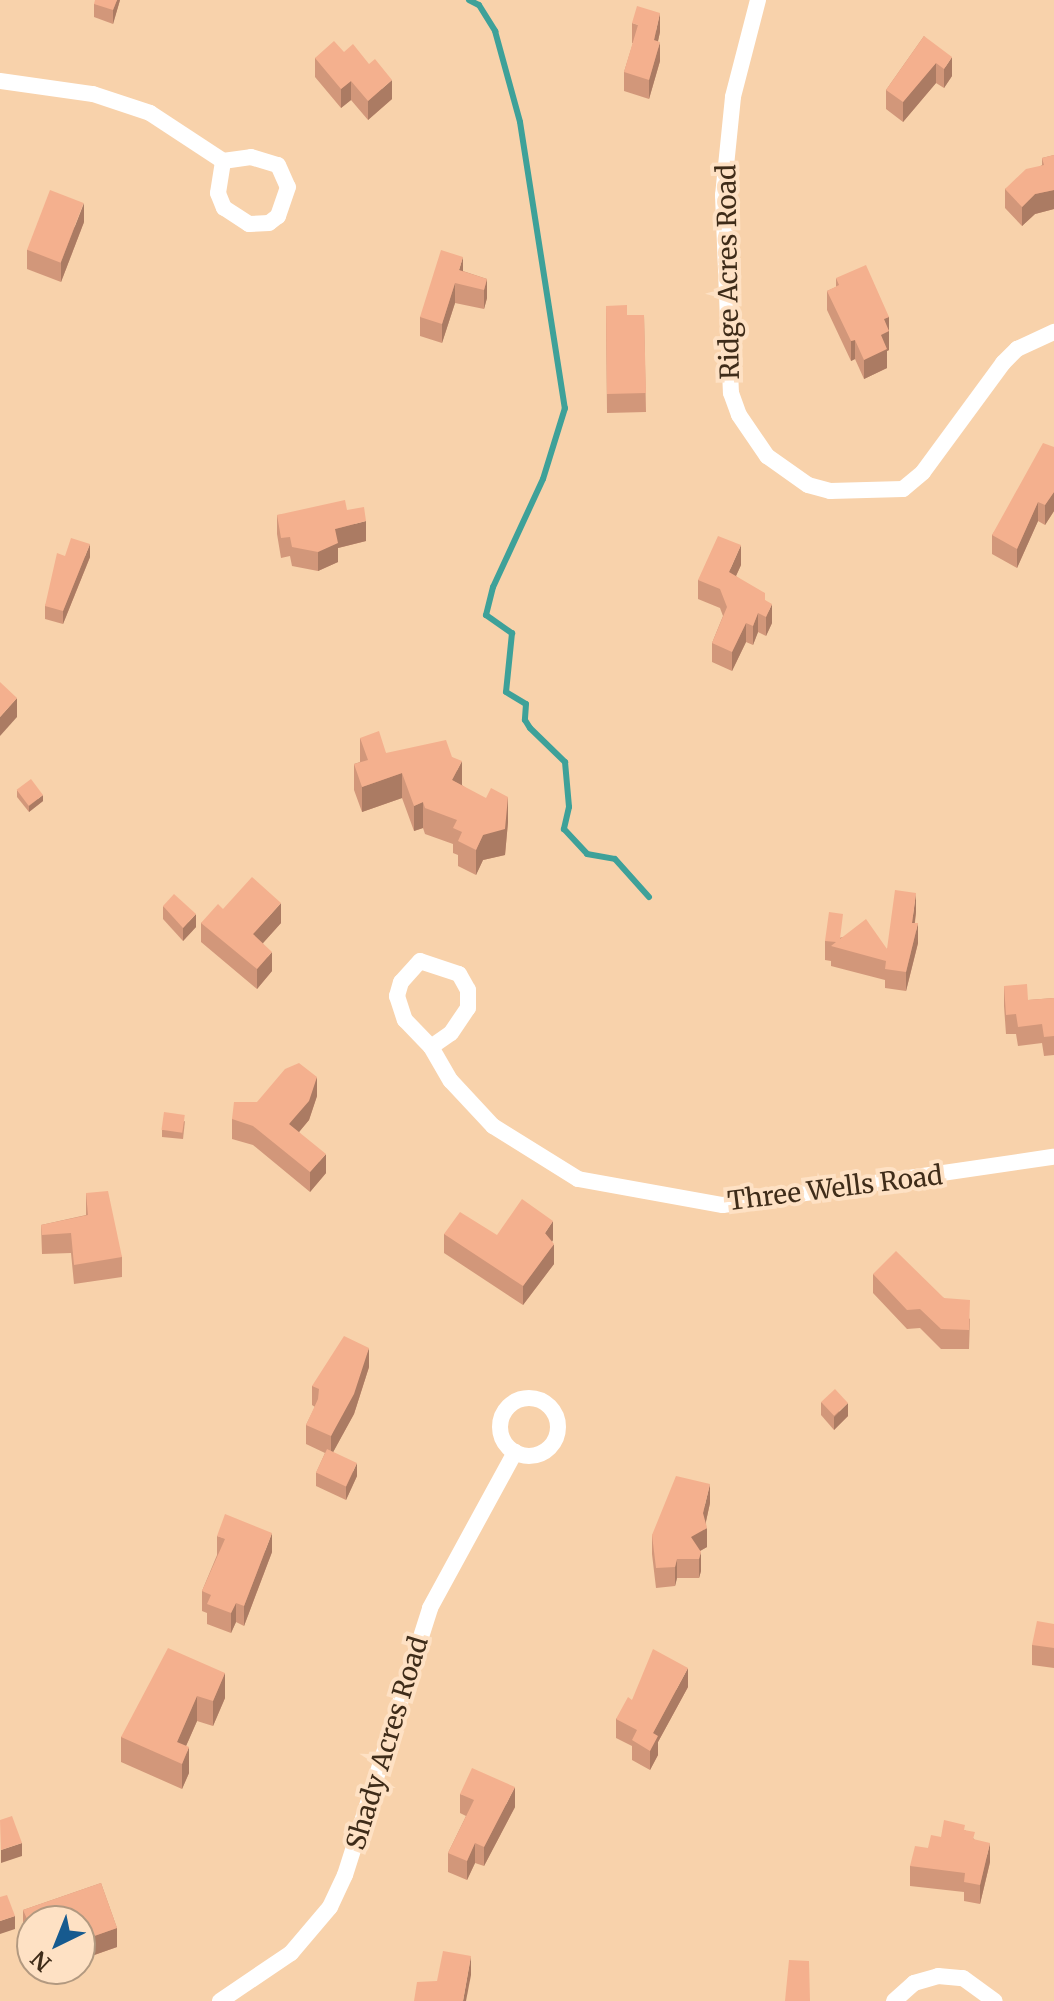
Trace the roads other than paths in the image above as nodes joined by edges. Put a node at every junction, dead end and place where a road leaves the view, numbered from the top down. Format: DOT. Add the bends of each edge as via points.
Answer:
graph roads {
  1 [pos="758,0"];
  2 [pos="0,81"];
  3 [pos="223,161"];
  4 [pos="1054,332"];
  5 [pos="431,1047"];
  6 [pos="1054,1157"];
  7 [pos="515,1452"];
  8 [pos="220,2001"];
  9 [pos="894,2001"];
  10 [pos="995,2001"];
  1 -- 4 [label="street, Ridge Acres Road" via="733,97 723,195 731,393 767,456 808,485 830,491 903,489 923,472 1003,363 1017,349"];
  2 -- 3 [label="street" via="93,94 150,113"];
  3 -- 3 [label="street" via="251,157 278,165 288,187 278,216 269,223 249,224 224,208 218,193"];
  5 -- 5 [label="street, Three Wells Road" via="451,1033 468,1008 468,990 459,974 420,961 401,982 397,996 405,1020"];
  5 -- 6 [label="street, Three Wells Road" via="451,1081 493,1126 578,1179 723,1205"];
  7 -- 8 [label="street, Shady Acres Road" via="430,1608 345,1875 330,1907 291,1953"];
  9 -- 10 [label="street" via="914,1983 938,1976 963,1978"];
}
